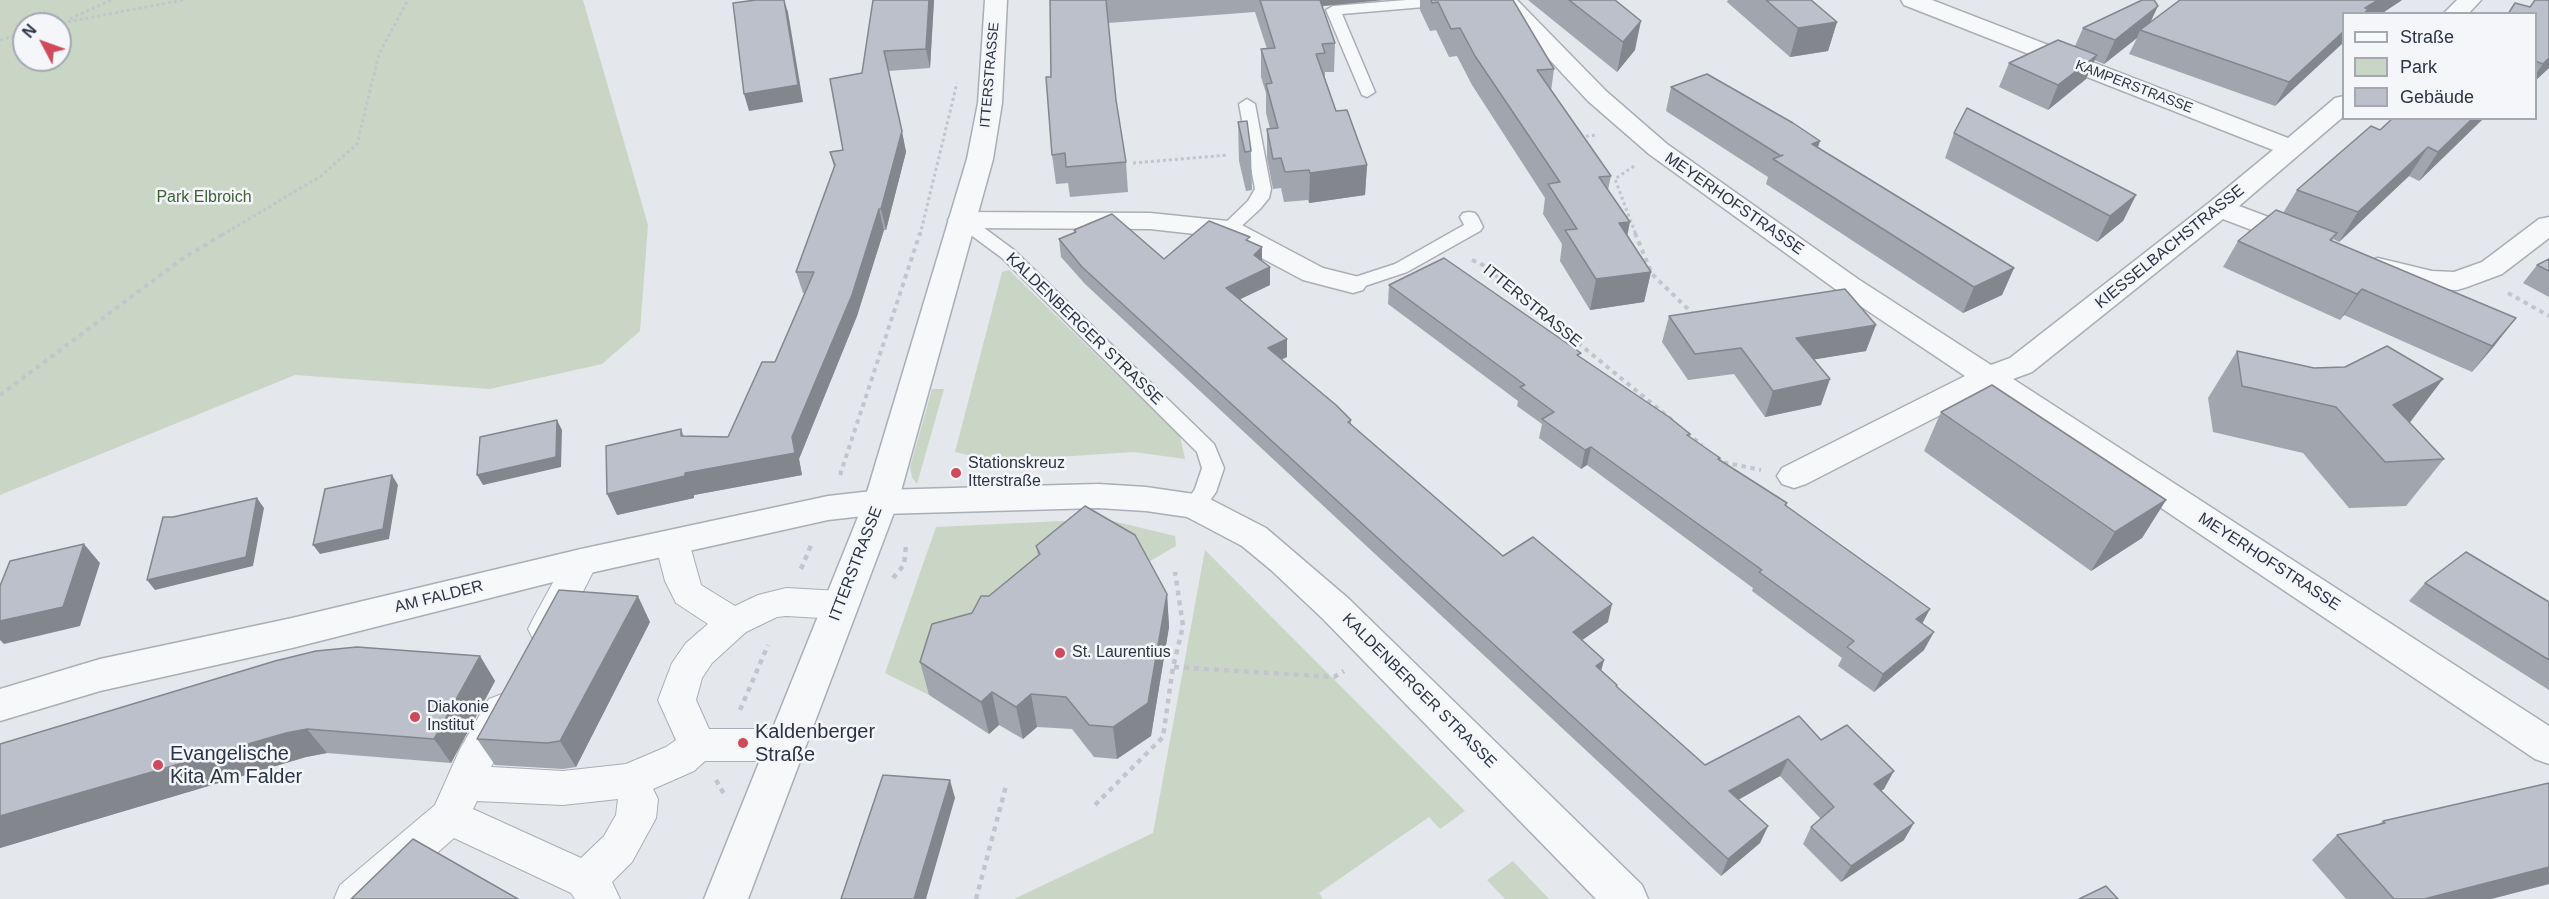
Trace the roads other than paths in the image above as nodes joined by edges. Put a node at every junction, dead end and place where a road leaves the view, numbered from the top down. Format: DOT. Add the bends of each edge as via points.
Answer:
graph roads {
  1 [pos="996,0"];
  2 [pos="1459,0"];
  3 [pos="1505,0"];
  4 [pos="1912,0"];
  5 [pos="2470,0"];
  6 [pos="2456,12"];
  7 [pos="1367,92"];
  8 [pos="1247,104"];
  9 [pos="2342,104"];
  10 [pos="2289,147"];
  11 [pos="2220,208"];
  12 [pos="1469,217"];
  13 [pos="962,220"];
  14 [pos="2549,225"];
  15 [pos="1228,229"];
  16 [pos="1353,284"];
  17 [pos="1989,377"];
  18 [pos="1794,476"];
  19 [pos="880,502"];
  20 [pos="1194,507"];
  21 [pos="672,542"];
  22 [pos="581,562"];
  23 [pos="840,605"];
  24 [pos="734,622"];
  25 [pos="0,705"];
  26 [pos="711,745"];
  27 [pos="786,746"];
  28 [pos="2549,747"];
  29 [pos="629,781"];
  30 [pos="458,800"];
  31 [pos="593,889"];
  32 [pos="355,899"];
  33 [pos="726,899"];
  34 [pos="1626,899"];
  1 -- 13 [label="street, ITTERSTRASSE" via="990,103 980,159"];
  2 -- 7 [label="lane" via="1333,10"];
  3 -- 17 [label="street, MEYERHOFSTRASSE" via="1597,96 1658,150 1848,285"];
  4 -- 10 [label="street, KAMPERSTRASSE"];
  5 -- 6 [label="street"];
  8 -- 15 [label="lane" via="1263,189 1260,198"];
  9 -- 10 [label="street, KIESSELBACHSTRASSE"];
  10 -- 11 [label="street, KIESSELBACHSTRASSE"];
  11 -- 14 [label="street" via="2341,255 2432,280 2457,281 2479,275"];
  11 -- 17 [label="street, KIESSELBACHSTRASSE" via="2021,365"];
  12 -- 16 [label="lane" via="1474,227 1401,268"];
  13 -- 15 [label="street" via="1150,221"];
  13 -- 19 [label="street, ITTERSTRASSE"];
  13 -- 20 [label="lane, KALDENBERGER STRASSE" via="1008,254 1207,449 1213,468 1205,492"];
  15 -- 16 [label="street" via="1313,274"];
  17 -- 18 [label="street"];
  17 -- 28 [label="street, MEYERHOFSTRASSE"];
  19 -- 20 [label="street, KALDENBERGER STRASSE" via="1098,496"];
  19 -- 21 [label="street, AM FALDER" via="828,508"];
  19 -- 23 [label="street, ITTERSTRASSE"];
  20 -- 34 [label="street, KALDENBERGER STRASSE" via="1254,537 1284,561"];
  21 -- 22 [label="street, AM FALDER"];
  21 -- 24 [label="street" via="688,594"];
  22 -- 25 [label="street, AM FALDER" via="292,633 100,675"];
  22 -- 30 [label="street" via="474,761"];
  23 -- 24 [label="street" via="786,602"];
  23 -- 27 [label="street, ITTERSTRASSE"];
  24 -- 26 [label="street" via="699,654 685,673 677,700"];
  26 -- 27 [label="street"];
  26 -- 29 [label="street"];
  27 -- 33 [label="street, ITTERSTRASSE"];
  29 -- 30 [label="street"];
  29 -- 31 [label="street" via="638,799 636,818"];
  30 -- 31 [label="street"];
  30 -- 32 [label="street"];
}
